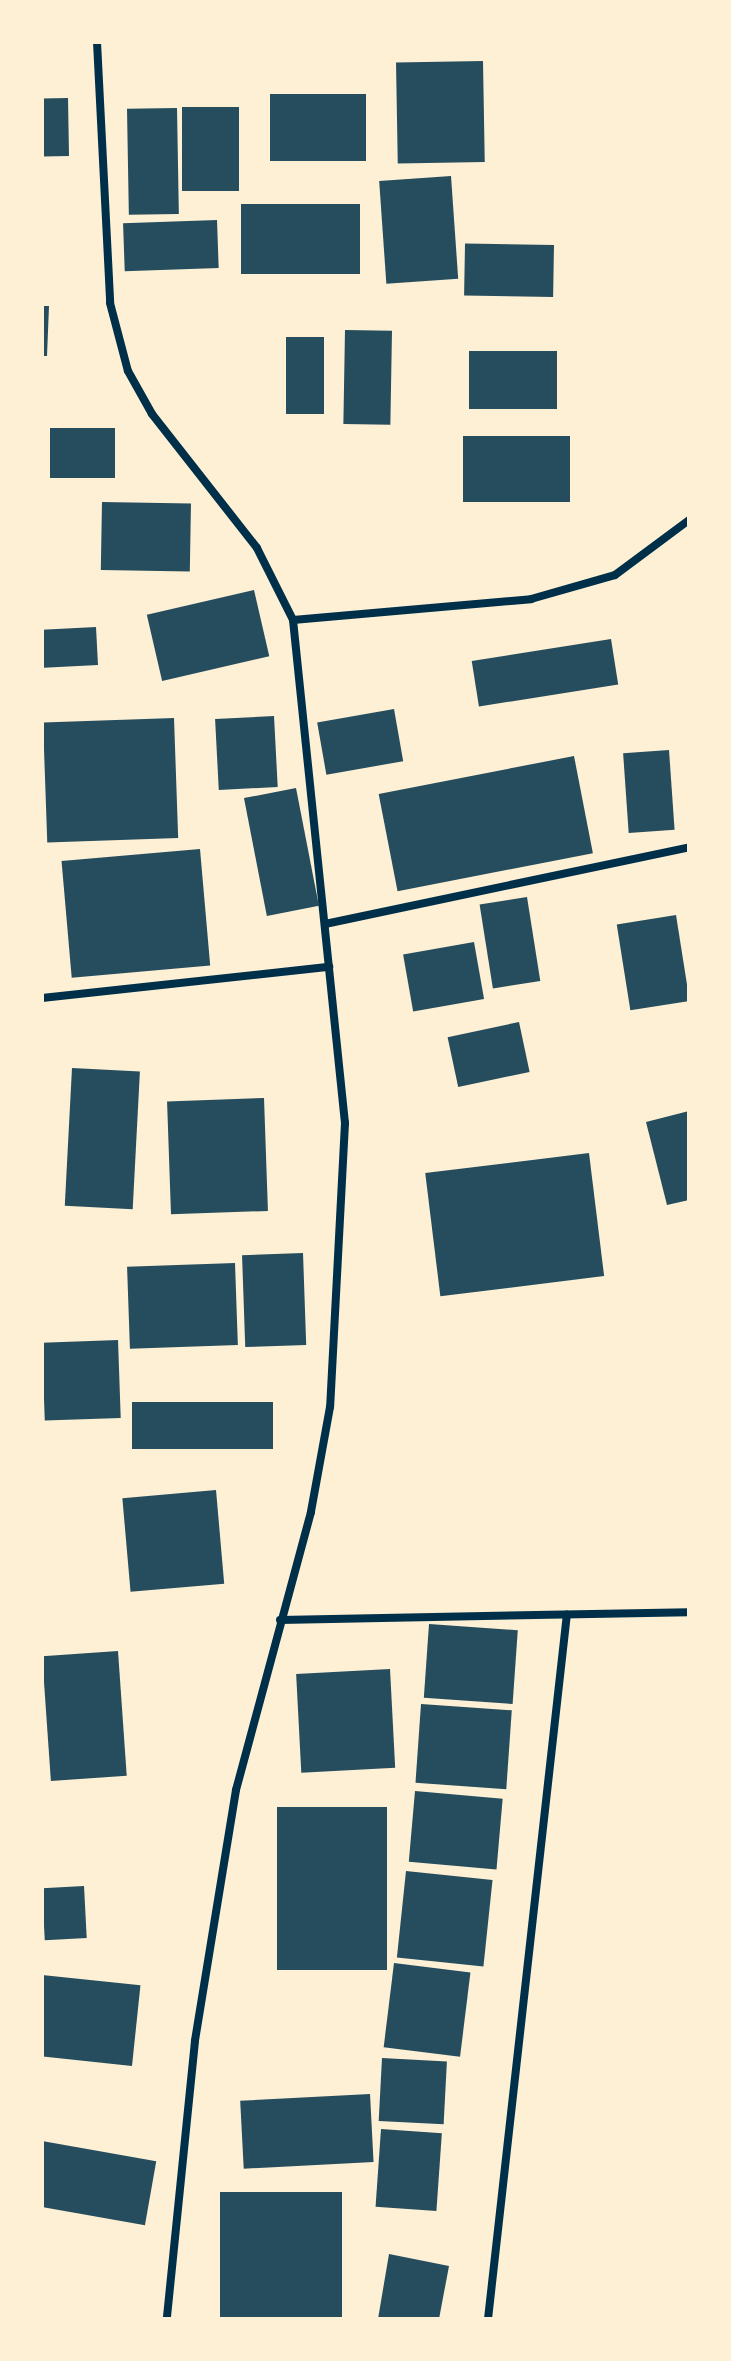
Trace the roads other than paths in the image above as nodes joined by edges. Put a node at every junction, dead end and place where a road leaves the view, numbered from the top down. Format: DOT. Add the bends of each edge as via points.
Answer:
graph roads {
  1 [pos="97,42"];
  2 [pos="689,520"];
  3 [pos="293,620"];
  4 [pos="689,847"];
  5 [pos="325,924"];
  6 [pos="329,967"];
  7 [pos="42,998"];
  8 [pos="689,1612"];
  9 [pos="567,1614"];
  10 [pos="280,1620"];
  11 [pos="167,2319"];
  12 [pos="488,2319"];
  1 -- 3 [label="street" via="110,303 128,371 152,414 257,548"];
  2 -- 3 [label="street" via="615,575 531,599"];
  3 -- 5 [label="street"];
  4 -- 5 [label="street"];
  5 -- 6 [label="street"];
  6 -- 7 [label="street"];
  6 -- 10 [label="street" via="345,1123 330,1407 311,1512"];
  8 -- 9 [label="street"];
  9 -- 10 [label="street"];
  9 -- 12 [label="street"];
  10 -- 11 [label="street" via="236,1790 195,2041"];
}
